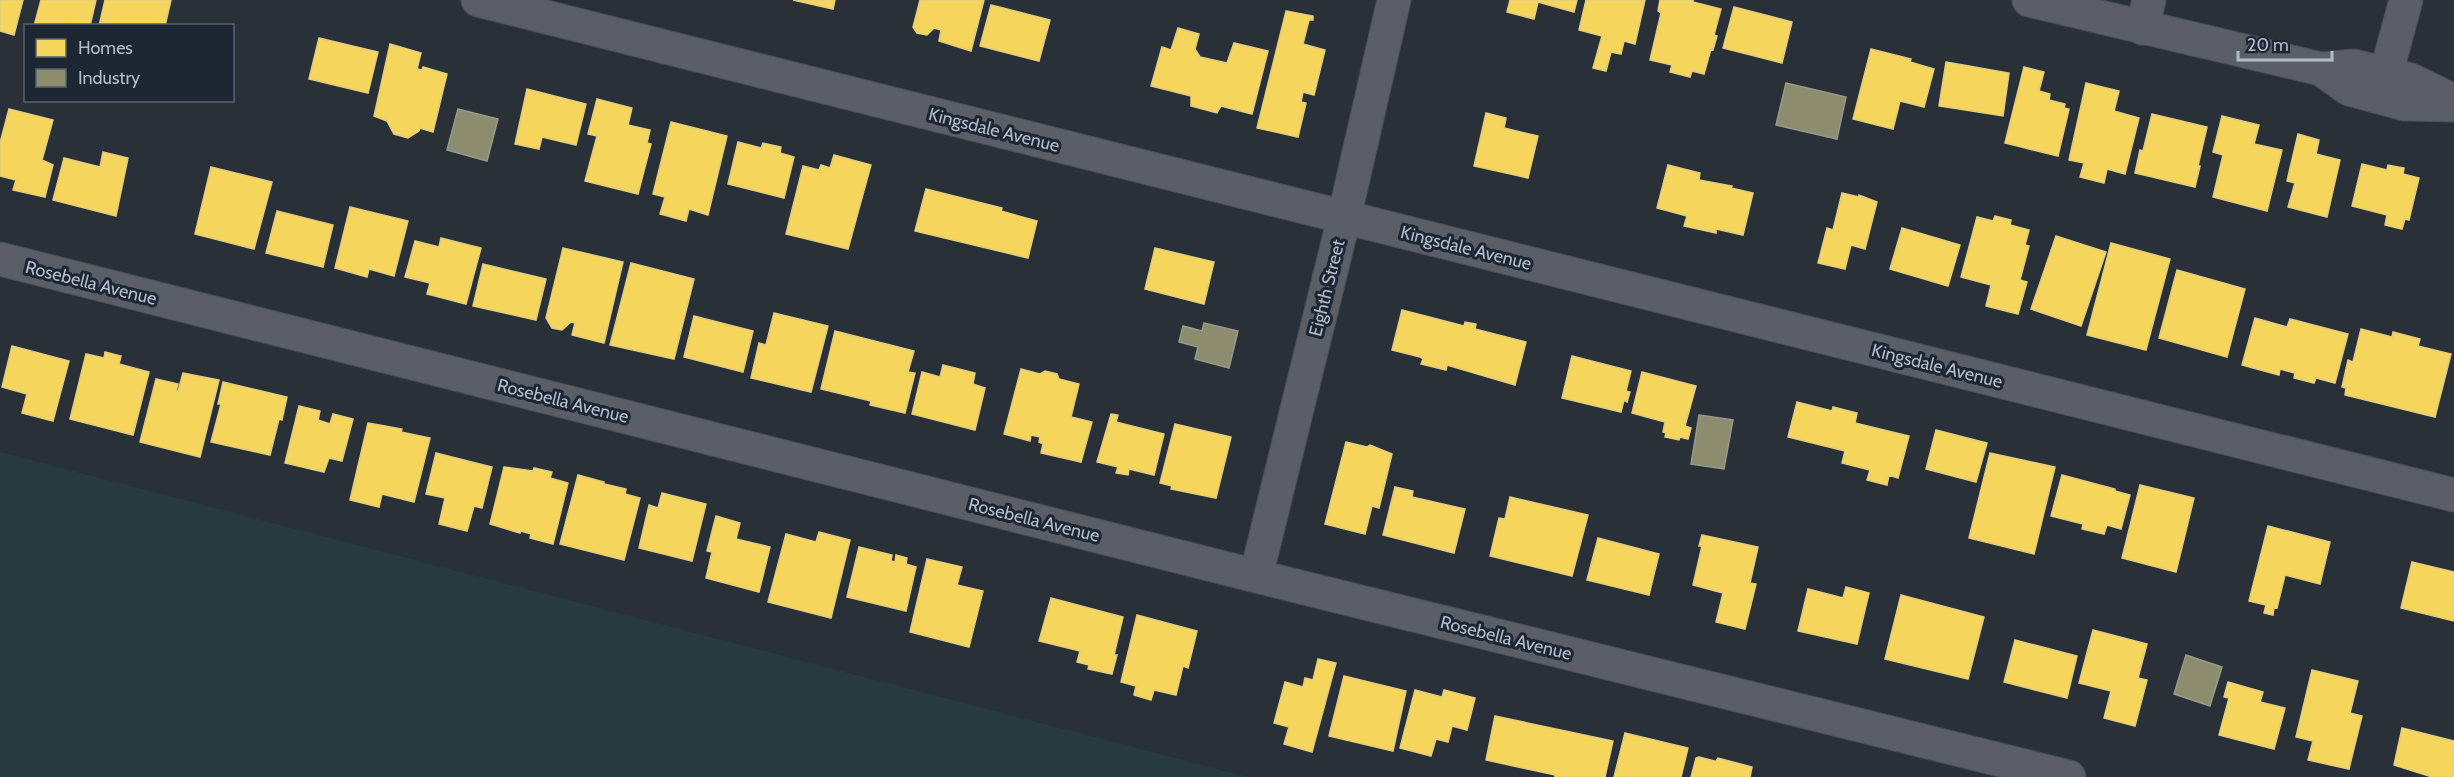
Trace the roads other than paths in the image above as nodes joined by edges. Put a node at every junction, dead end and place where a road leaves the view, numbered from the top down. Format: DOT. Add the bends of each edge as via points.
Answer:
graph roads {
  1 [pos="478,0"];
  2 [pos="1394,0"];
  3 [pos="2029,0"];
  4 [pos="2406,0"];
  5 [pos="2146,14"];
  6 [pos="2321,69"];
  7 [pos="2386,74"];
  8 [pos="2454,103"];
  9 [pos="1344,218"];
  10 [pos="0,260"];
  11 [pos="2454,495"];
  12 [pos="1256,576"];
  13 [pos="2069,777"];
  1 -- 9 [label="street, Kingsdale Avenue"];
  2 -- 9 [label="street, Eighth Street"];
  3 -- 5 [label="street"];
  4 -- 7 [label="street"];
  5 -- 6 [label="street"];
  6 -- 7 [label="street" via="2354,66"];
  6 -- 8 [label="street" via="2349,89 2405,104"];
  7 -- 8 [label="street" via="2411,80"];
  9 -- 11 [label="street, Kingsdale Avenue"];
  9 -- 12 [label="street, Eighth Street"];
  10 -- 12 [label="street, Rosebella Avenue"];
  12 -- 13 [label="street, Rosebella Avenue"];
}
